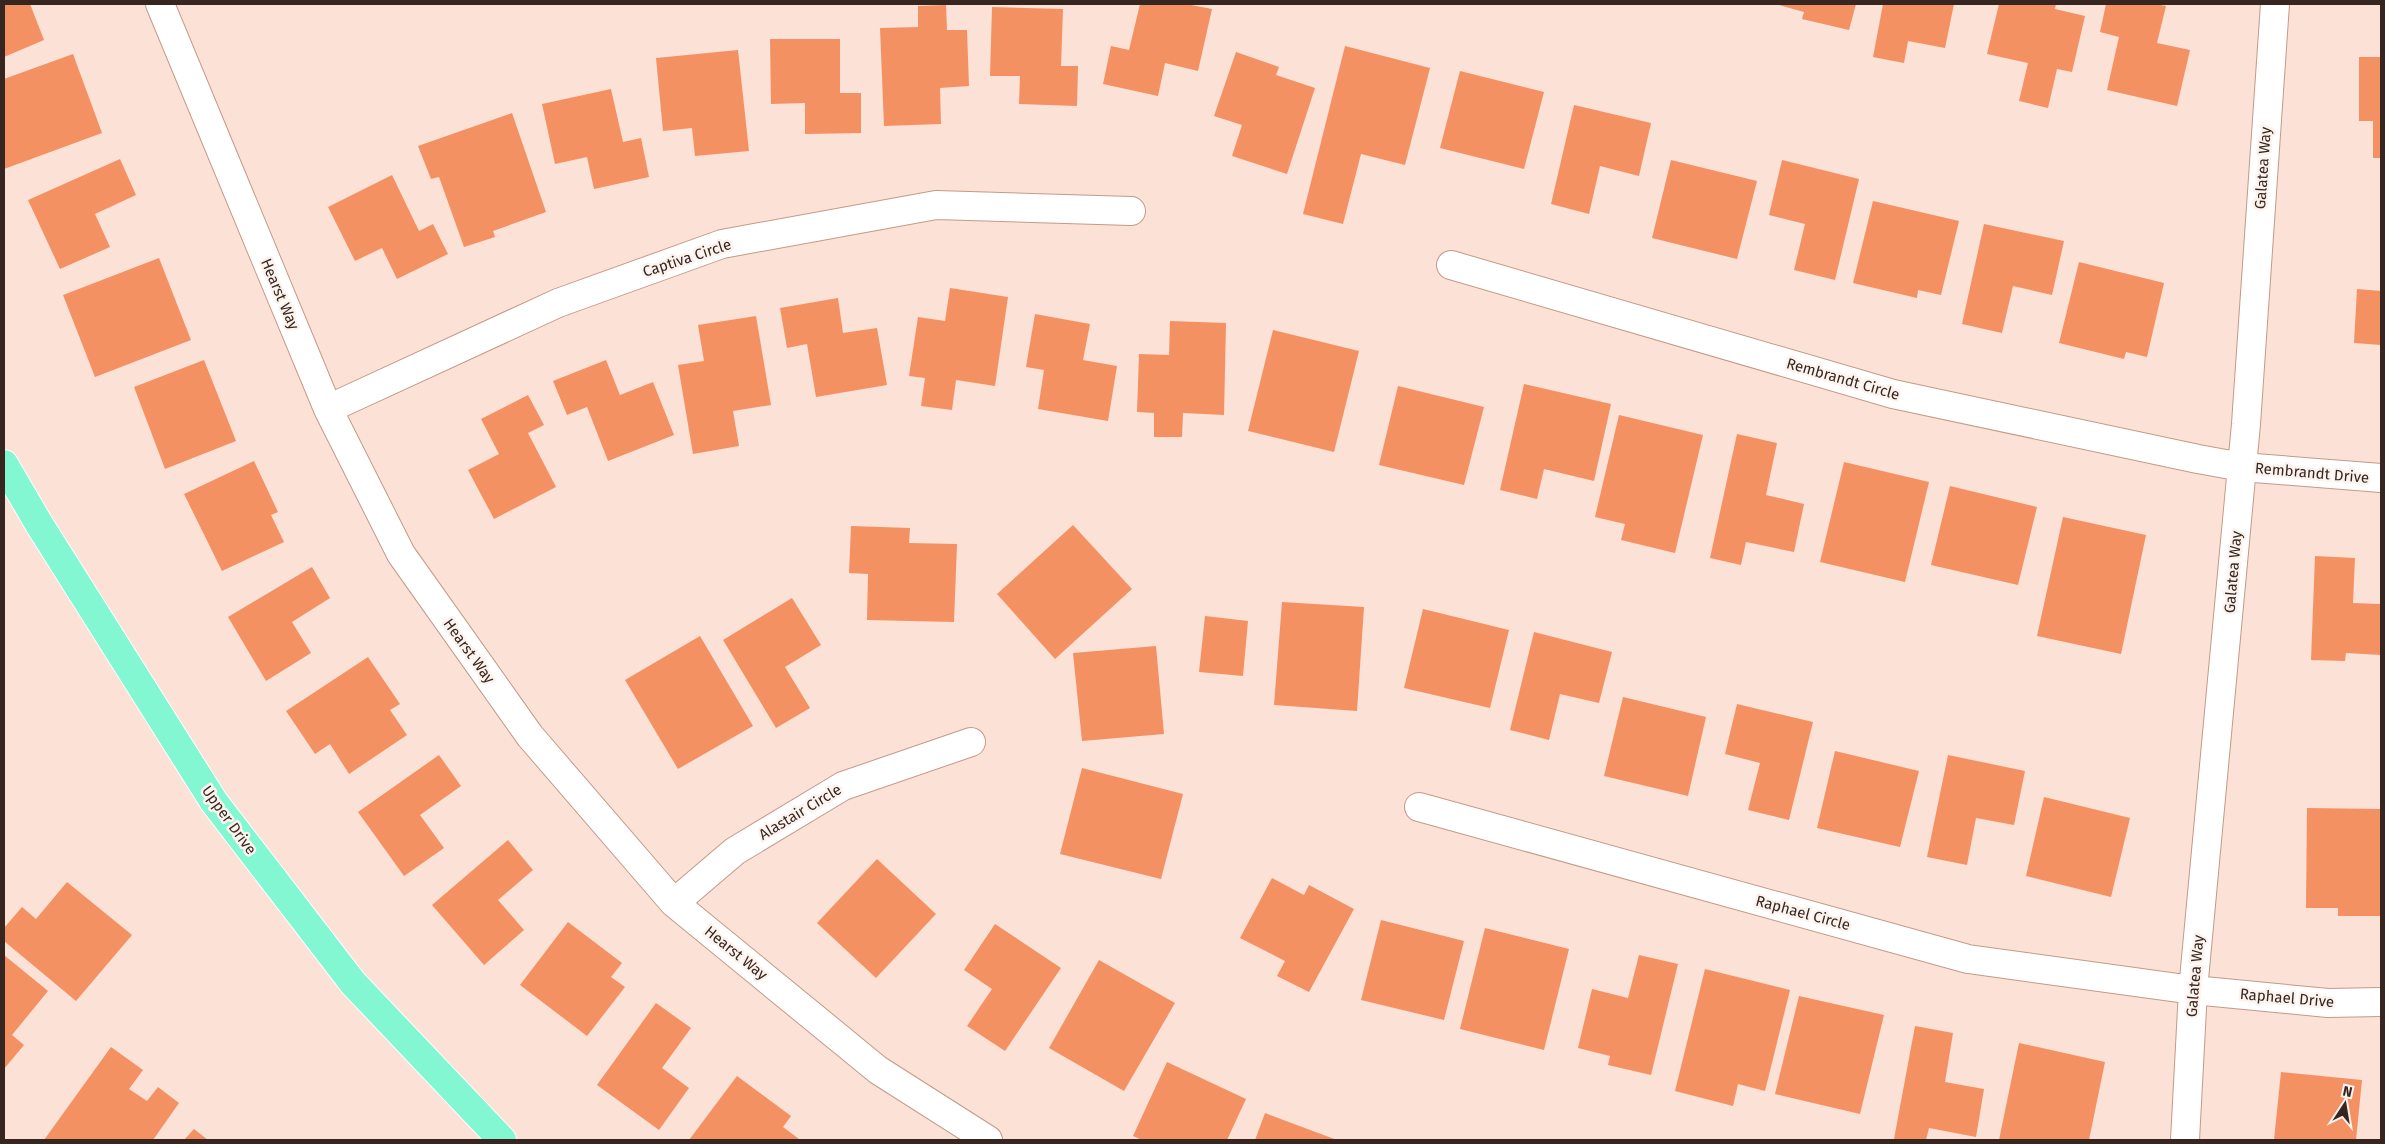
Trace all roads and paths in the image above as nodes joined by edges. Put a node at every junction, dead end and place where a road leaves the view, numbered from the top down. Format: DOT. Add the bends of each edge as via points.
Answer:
graph roads {
  1 [pos="160,4"];
  2 [pos="2275,4"];
  3 [pos="1131,211"];
  4 [pos="1450,265"];
  5 [pos="328,409"];
  6 [pos="4,464"];
  7 [pos="2242,466"];
  8 [pos="2381,478"];
  9 [pos="971,742"];
  10 [pos="1419,807"];
  11 [pos="674,903"];
  12 [pos="2193,990"];
  13 [pos="2381,1002"];
  14 [pos="502,1140"];
  15 [pos="988,1140"];
  16 [pos="2185,1140"];
  1 -- 5 [label="street, Hearst Way"];
  2 -- 7 [label="street, Galatea Way"];
  3 -- 5 [label="street, Captiva Circle" via="936,205 722,244 558,303"];
  4 -- 7 [label="street, Rembrandt Circle" via="1893,394"];
  5 -- 11 [label="street, Hearst Way" via="401,554 530,736"];
  6 -- 14 [label="main road, Upper Drive" via="214,802 353,983"];
  7 -- 8 [label="street, Rembrandt Drive"];
  7 -- 12 [label="street, Galatea Way"];
  9 -- 11 [label="street, Alastair Circle" via="843,786 736,851"];
  10 -- 12 [label="street, Raphael Circle" via="1968,959"];
  11 -- 15 [label="street, Hearst Way" via="878,1070"];
  12 -- 13 [label="street, Raphael Drive" via="2328,1003"];
  12 -- 16 [label="street, Galatea Way"];
}
